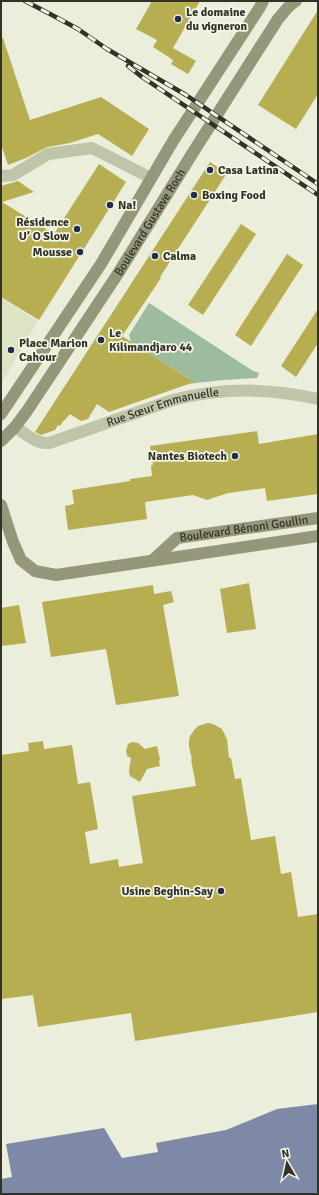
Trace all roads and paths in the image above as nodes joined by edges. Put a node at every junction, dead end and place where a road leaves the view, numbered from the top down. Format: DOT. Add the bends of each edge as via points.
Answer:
graph roads {
  1 [pos="263,1"];
  2 [pos="296,1"];
  3 [pos="1,176"];
  4 [pos="151,178"];
  5 [pos="71,310"];
  6 [pos="88,319"];
  7 [pos="318,399"];
  8 [pos="1,414"];
  9 [pos="15,428"];
  10 [pos="1,441"];
  11 [pos="1,505"];
  12 [pos="318,518"];
  13 [pos="318,536"];
  14 [pos="154,560"];
  1 -- 4 [label="street, Boulevard Gustave Roch" via="172,141"];
  2 -- 6 [label="street, Boulevard Gustave Roch" via="290,4 278,19"];
  3 -- 4 [label="street" via="13,175 48,154 92,148"];
  4 -- 5 [label="street, Boulevard Gustave Roch"];
  5 -- 6 [label="street"];
  5 -- 8 [label="street, Boulevard Gustave Roch"];
  6 -- 9 [label="street, Boulevard Gustave Roch"];
  7 -- 9 [label="street, Rue Sœur Emmanuelle" via="273,391 245,390 194,395 44,444"];
  9 -- 10 [label="street, Boulevard Gustave Roch"];
  11 -- 14 [label="street, Boulevard Bénoni Goullin" via="21,560 35,571 56,575"];
  12 -- 14 [label="street, Boulevard Bénoni Goullin" via="177,538"];
  13 -- 14 [label="street, Boulevard Bénoni Goullin"];
}
